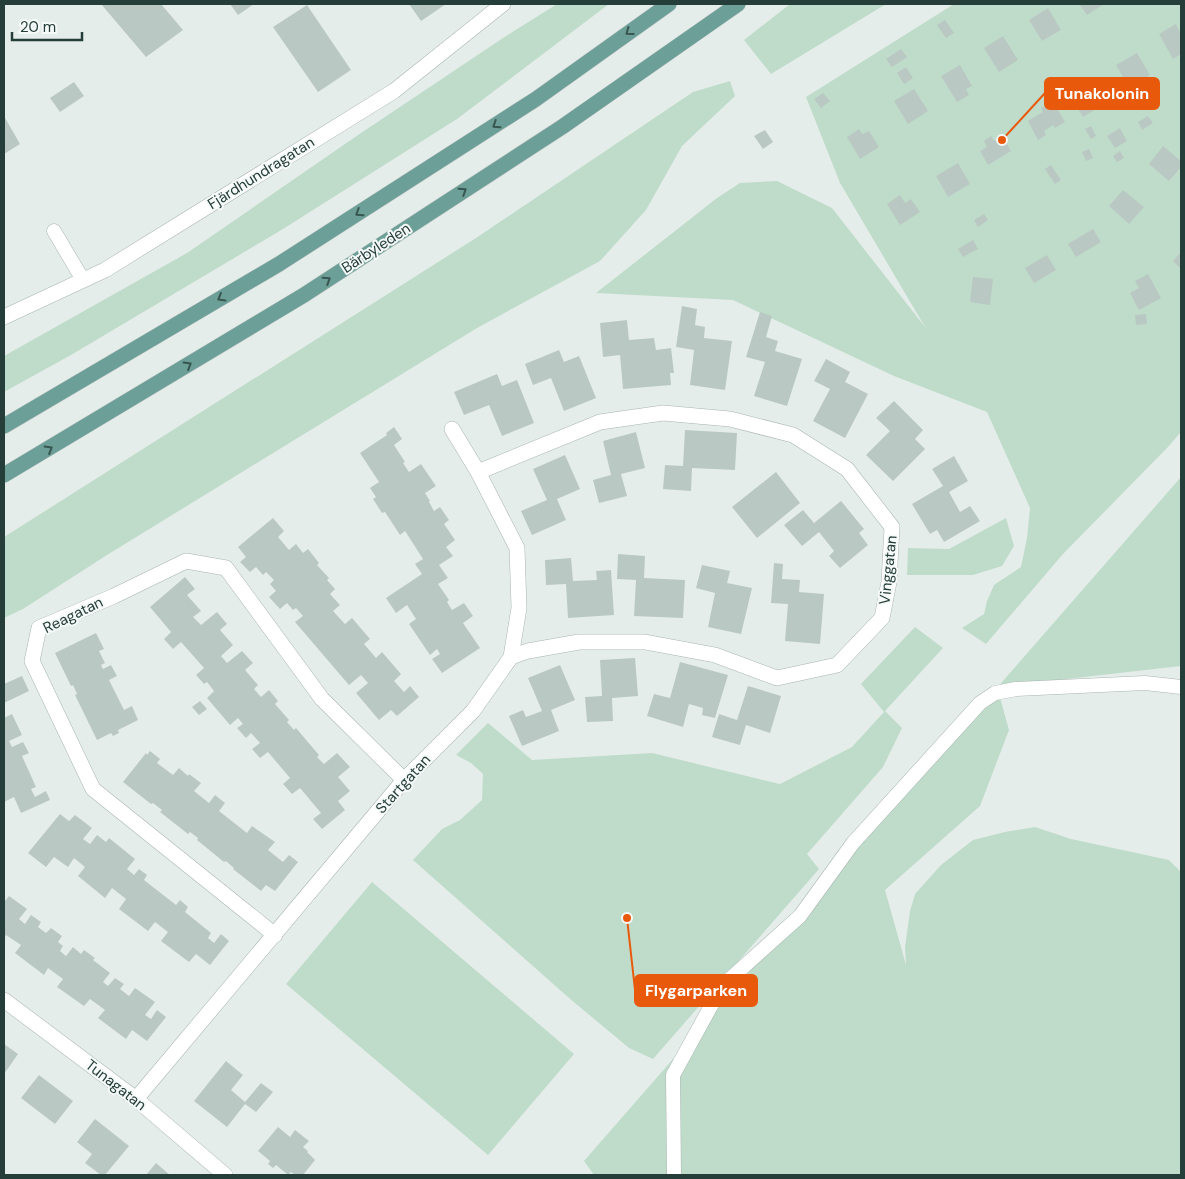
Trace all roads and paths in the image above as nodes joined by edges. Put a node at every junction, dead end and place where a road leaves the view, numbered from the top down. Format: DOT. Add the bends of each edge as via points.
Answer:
graph roads {
  1 [pos="503,4"];
  2 [pos="669,4"];
  3 [pos="738,4"];
  4 [pos="54,230"];
  5 [pos="83,280"];
  6 [pos="4,317"];
  7 [pos="4,426"];
  8 [pos="452,429"];
  9 [pos="478,472"];
  10 [pos="4,476"];
  11 [pos="511,657"];
  12 [pos="1181,687"];
  13 [pos="404,780"];
  14 [pos="275,935"];
  15 [pos="4,1000"];
  16 [pos="136,1099"];
  17 [pos="225,1175"];
  18 [pos="674,1175"];
  1 -- 5 [label="street, Fjärdhundragatan" via="394,91 105,270"];
  2 -- 7 [label="main road, one-way" via="536,99 279,264"];
  10 -- 3 [label="main road, Bärbyleden, one-way" via="304,295 562,127"];
  4 -- 5 [label="lane"];
  5 -- 6 [label="street, Fjärdhundragatan"];
  8 -- 9 [label="street, Startgatan"];
  9 -- 11 [label="street, Startgatan" via="517,548 520,608"];
  9 -- 11 [label="street, Vinggatan" via="600,422 663,413 730,418 793,434 847,469 892,527 889,582 882,618 837,665 777,678 715,655 646,642 578,642"];
  11 -- 13 [label="street, Startgatan" via="473,711"];
  12 -- 18 [label="lane" via="1145,683 1024,689 995,693 980,703 853,843 800,916 722,986 673,1074"];
  13 -- 14 [label="street, Startgatan"];
  13 -- 14 [label="street, Reagatan" via="322,699 226,568 186,561 39,628 32,661 93,789"];
  14 -- 16 [label="street, Startgatan"];
  15 -- 16 [label="street, Tunagatan"];
  16 -- 17 [label="street, Tunagatan"];
}
